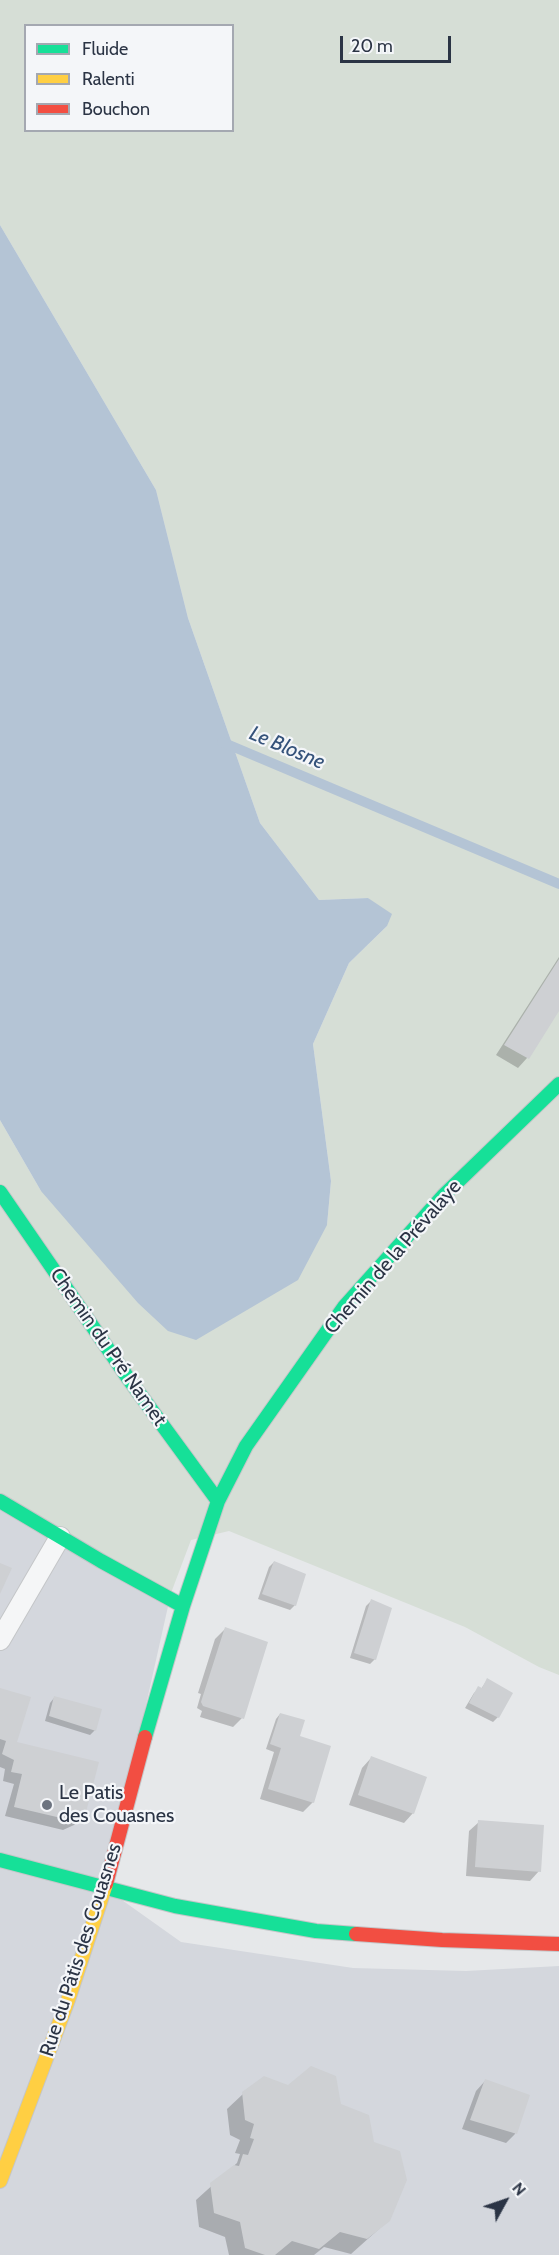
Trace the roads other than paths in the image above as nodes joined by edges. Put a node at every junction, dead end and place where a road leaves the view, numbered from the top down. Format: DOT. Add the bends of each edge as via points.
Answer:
graph roads {
  1 [pos="559,1084"];
  2 [pos="0,1192"];
  3 [pos="246,1446"];
  4 [pos="0,1501"];
  5 [pos="218,1501"];
  6 [pos="60,1538"];
  7 [pos="183,1606"];
  8 [pos="0,1640"];
  9 [pos="0,1860"];
  10 [pos="105,1888"];
  11 [pos="559,1944"];
  12 [pos="0,2181"];
  1 -- 3 [label="street, Chemin de la Prévalaye" via="444,1195 344,1307"];
  2 -- 5 [label="street, Chemin du Pré Namet"];
  3 -- 5 [label="street, Rue du Pâtis des Couasnes"];
  4 -- 6 [label="street"];
  5 -- 7 [label="street, Rue du Pâtis des Couasnes"];
  6 -- 7 [label="street"];
  6 -- 8 [label="lane"];
  7 -- 10 [label="street, Rue du Pâtis des Couasnes"];
  9 -- 10 [label="street"];
  10 -- 11 [label="street" via="175,1906 316,1931"];
  10 -- 12 [label="street, Rue du Pâtis des Couasnes"];
}
